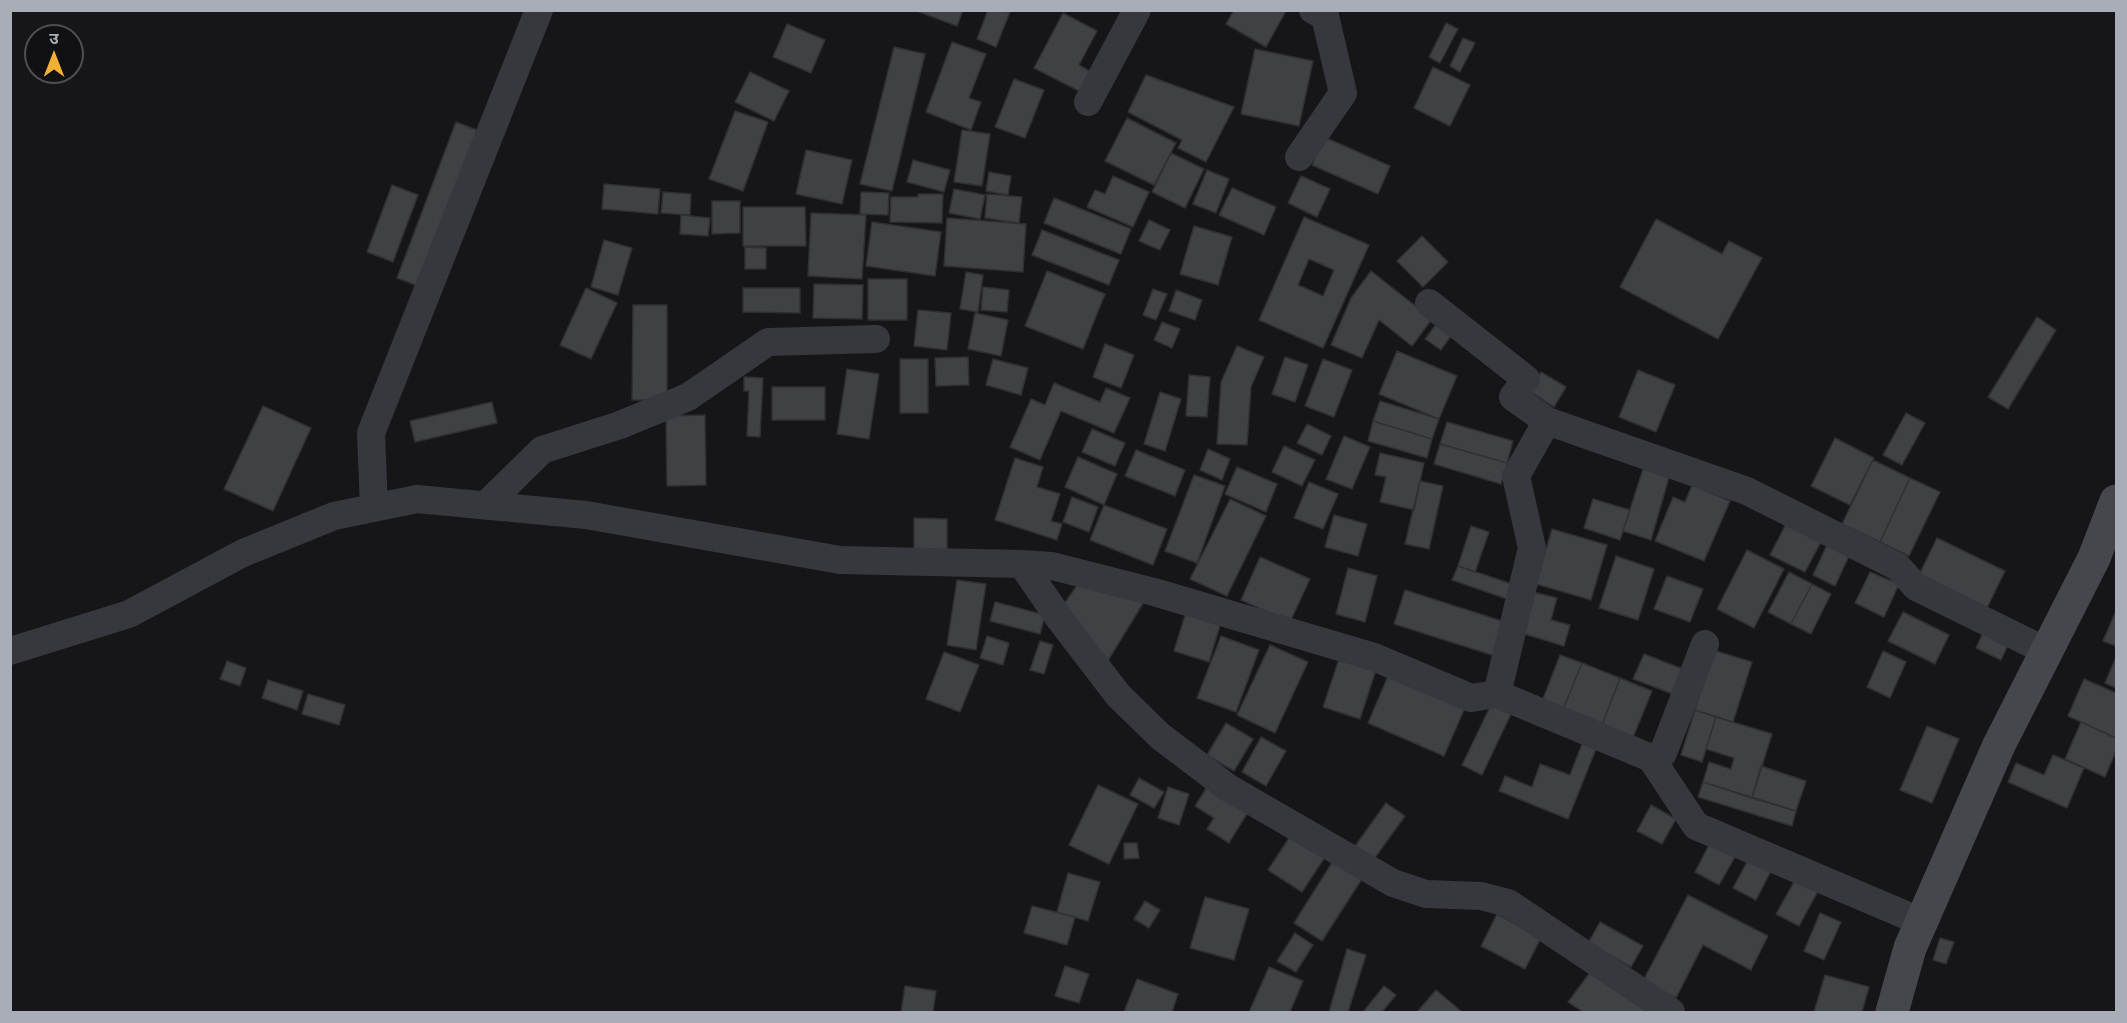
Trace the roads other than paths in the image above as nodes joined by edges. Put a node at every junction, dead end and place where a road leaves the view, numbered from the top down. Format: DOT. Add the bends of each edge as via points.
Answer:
graph roads {
  1 [pos="539,10"];
  2 [pos="1137,10"];
  3 [pos="1313,10"];
  4 [pos="1088,102"];
  5 [pos="1299,157"];
  6 [pos="1429,303"];
  7 [pos="876,339"];
  8 [pos="1547,421"];
  9 [pos="2116,501"];
  10 [pos="486,505"];
  11 [pos="374,508"];
  12 [pos="1022,564"];
  13 [pos="1705,644"];
  14 [pos="10,651"];
  15 [pos="2046,651"];
  16 [pos="1497,694"];
  17 [pos="1651,758"];
  18 [pos="1922,922"];
  19 [pos="1671,1012"];
  20 [pos="1892,1012"];
  1 -- 11 [label="street" via="371,433"];
  2 -- 4 [label="street"];
  3 -- 5 [label="street" via="1325,16 1343,93"];
  6 -- 8 [label="street" via="1526,379 1514,397"];
  7 -- 10 [label="street" via="768,342 688,397 620,425 542,450"];
  8 -- 15 [label="street" via="1747,491 1898,567 1916,588"];
  8 -- 16 [label="street" via="1516,476 1532,548"];
  9 -- 15 [label="street" via="2094,558"];
  10 -- 11 [label="street" via="417,499"];
  10 -- 12 [label="street" via="586,515 840,560"];
  11 -- 14 [label="street" via="333,516 243,553 129,614"];
  12 -- 16 [label="street" via="1052,566 1154,592 1374,657 1471,698"];
  12 -- 19 [label="street" via="1118,695 1160,736 1227,787 1393,882 1426,894 1481,896 1508,903"];
  13 -- 17 [label="street" via="1663,753"];
  15 -- 18 [label="street"];
  16 -- 17 [label="street"];
  17 -- 18 [label="street" via="1696,826"];
  18 -- 20 [label="street" via="1910,948"];
}
